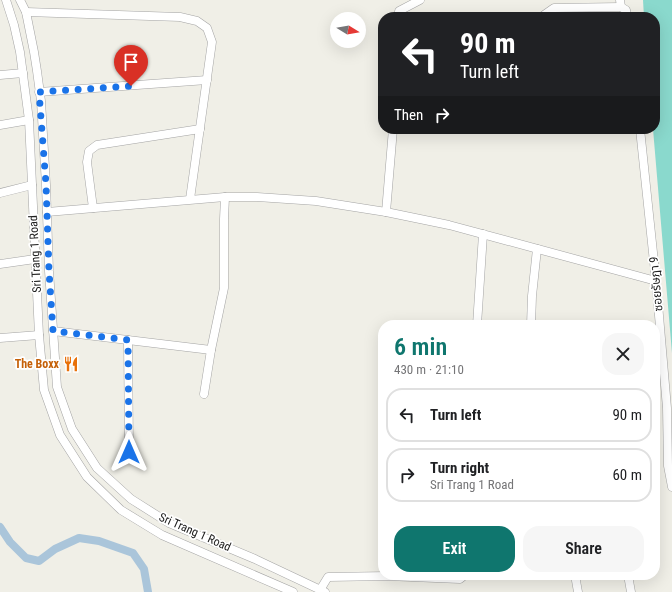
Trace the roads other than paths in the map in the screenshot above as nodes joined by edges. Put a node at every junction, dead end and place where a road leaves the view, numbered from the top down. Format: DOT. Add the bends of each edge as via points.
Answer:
graph roads {
  1 [pos="20,0"];
  2 [pos="420,0"];
  3 [pos="4,3"];
  4 [pos="621,3"];
  5 [pos="26,12"];
  6 [pos="400,12"];
  7 [pos="548,12"];
  8 [pos="626,12"];
  9 [pos="23,73"];
  10 [pos="0,75"];
  11 [pos="207,80"];
  12 [pos="39,92"];
  13 [pos="29,120"];
  14 [pos="0,125"];
  15 [pos="200,130"];
  16 [pos="393,134"];
  17 [pos="641,134"];
  18 [pos="32,185"];
  19 [pos="0,193"];
  20 [pos="225,197"];
  21 [pos="190,199"];
  22 [pos="93,208"];
  23 [pos="47,212"];
  24 [pos="386,212"];
  25 [pos="483,234"];
  26 [pos="537,249"];
  27 [pos="36,259"];
  28 [pos="0,264"];
  29 [pos="656,281"];
  30 [pos="477,320"];
  31 [pos="531,320"];
  32 [pos="660,320"];
  33 [pos="660,320"];
  34 [pos="53,331"];
  35 [pos="39,335"];
  36 [pos="0,338"];
  37 [pos="128,340"];
  38 [pos="211,350"];
  39 [pos="204,394"];
  40 [pos="669,408"];
  41 [pos="670,442"];
  42 [pos="129,452"];
  43 [pos="672,487"];
  44 [pos="378,576"];
  45 [pos="576,580"];
  46 [pos="629,580"];
  47 [pos="322,591"];
  48 [pos="293,592"];
  49 [pos="578,592"];
  50 [pos="631,592"];
  1 -- 5 [label="street, Sri Trang 1 Road"];
  2 -- 6 [label="street"];
  3 -- 9 [label="street, Sri Trang 1 Road" via="15,32"];
  4 -- 7 [label="street" via="554,8"];
  4 -- 8 [label="street"];
  5 -- 11 [label="street" via="180,17 197,21 207,28 212,42"];
  5 -- 12 [label="street, Sri Trang 1 Road"];
  9 -- 10 [label="street"];
  9 -- 13 [label="street, Sri Trang 1 Road"];
  11 -- 12 [label="street"];
  11 -- 15 [label="street"];
  12 -- 23 [label="street, Sri Trang 1 Road"];
  13 -- 14 [label="street"];
  13 -- 18 [label="street, Sri Trang 1 Road"];
  15 -- 21 [label="street"];
  15 -- 22 [label="street" via="97,145 89,151 87,162"];
  16 -- 24 [label="street"];
  17 -- 29 [label="street, ซอยรัษฎา 9"];
  18 -- 19 [label="street"];
  18 -- 27 [label="street, Sri Trang 1 Road"];
  20 -- 21 [label="street"];
  20 -- 24 [label="street" via="257,196 316,201"];
  20 -- 38 [label="street" via="224,288"];
  21 -- 22 [label="street"];
  22 -- 23 [label="street"];
  23 -- 34 [label="street, Sri Trang 1 Road"];
  24 -- 25 [label="street"];
  25 -- 26 [label="street"];
  25 -- 30 [label="street"];
  26 -- 29 [label="street"];
  26 -- 31 [label="street"];
  27 -- 28 [label="street"];
  27 -- 35 [label="street, Sri Trang 1 Road"];
  29 -- 33 [label="street, ซอยรัษฎา 9"];
  32 -- 40 [label="street, ซอยรัษฎา 9"];
  34 -- 37 [label="street"];
  34 -- 47 [label="street, Sri Trang 1 Road" via="57,387 72,428 98,468 131,499 169,523 255,559"];
  35 -- 36 [label="street"];
  35 -- 48 [label="street, Sri Trang 1 Road" via="44,390 60,435 87,476 121,510 162,535"];
  37 -- 38 [label="street"];
  37 -- 42 [label="street"];
  38 -- 39 [label="street"];
  40 -- 41 [label="street, ซอยรัษฎา 9"];
  41 -- 43 [label="street, ซอยรัษฎา 9" via="668,466"];
  44 -- 47 [label="street" via="328,577"];
  45 -- 49 [label="street"];
  46 -- 50 [label="street"];
}
